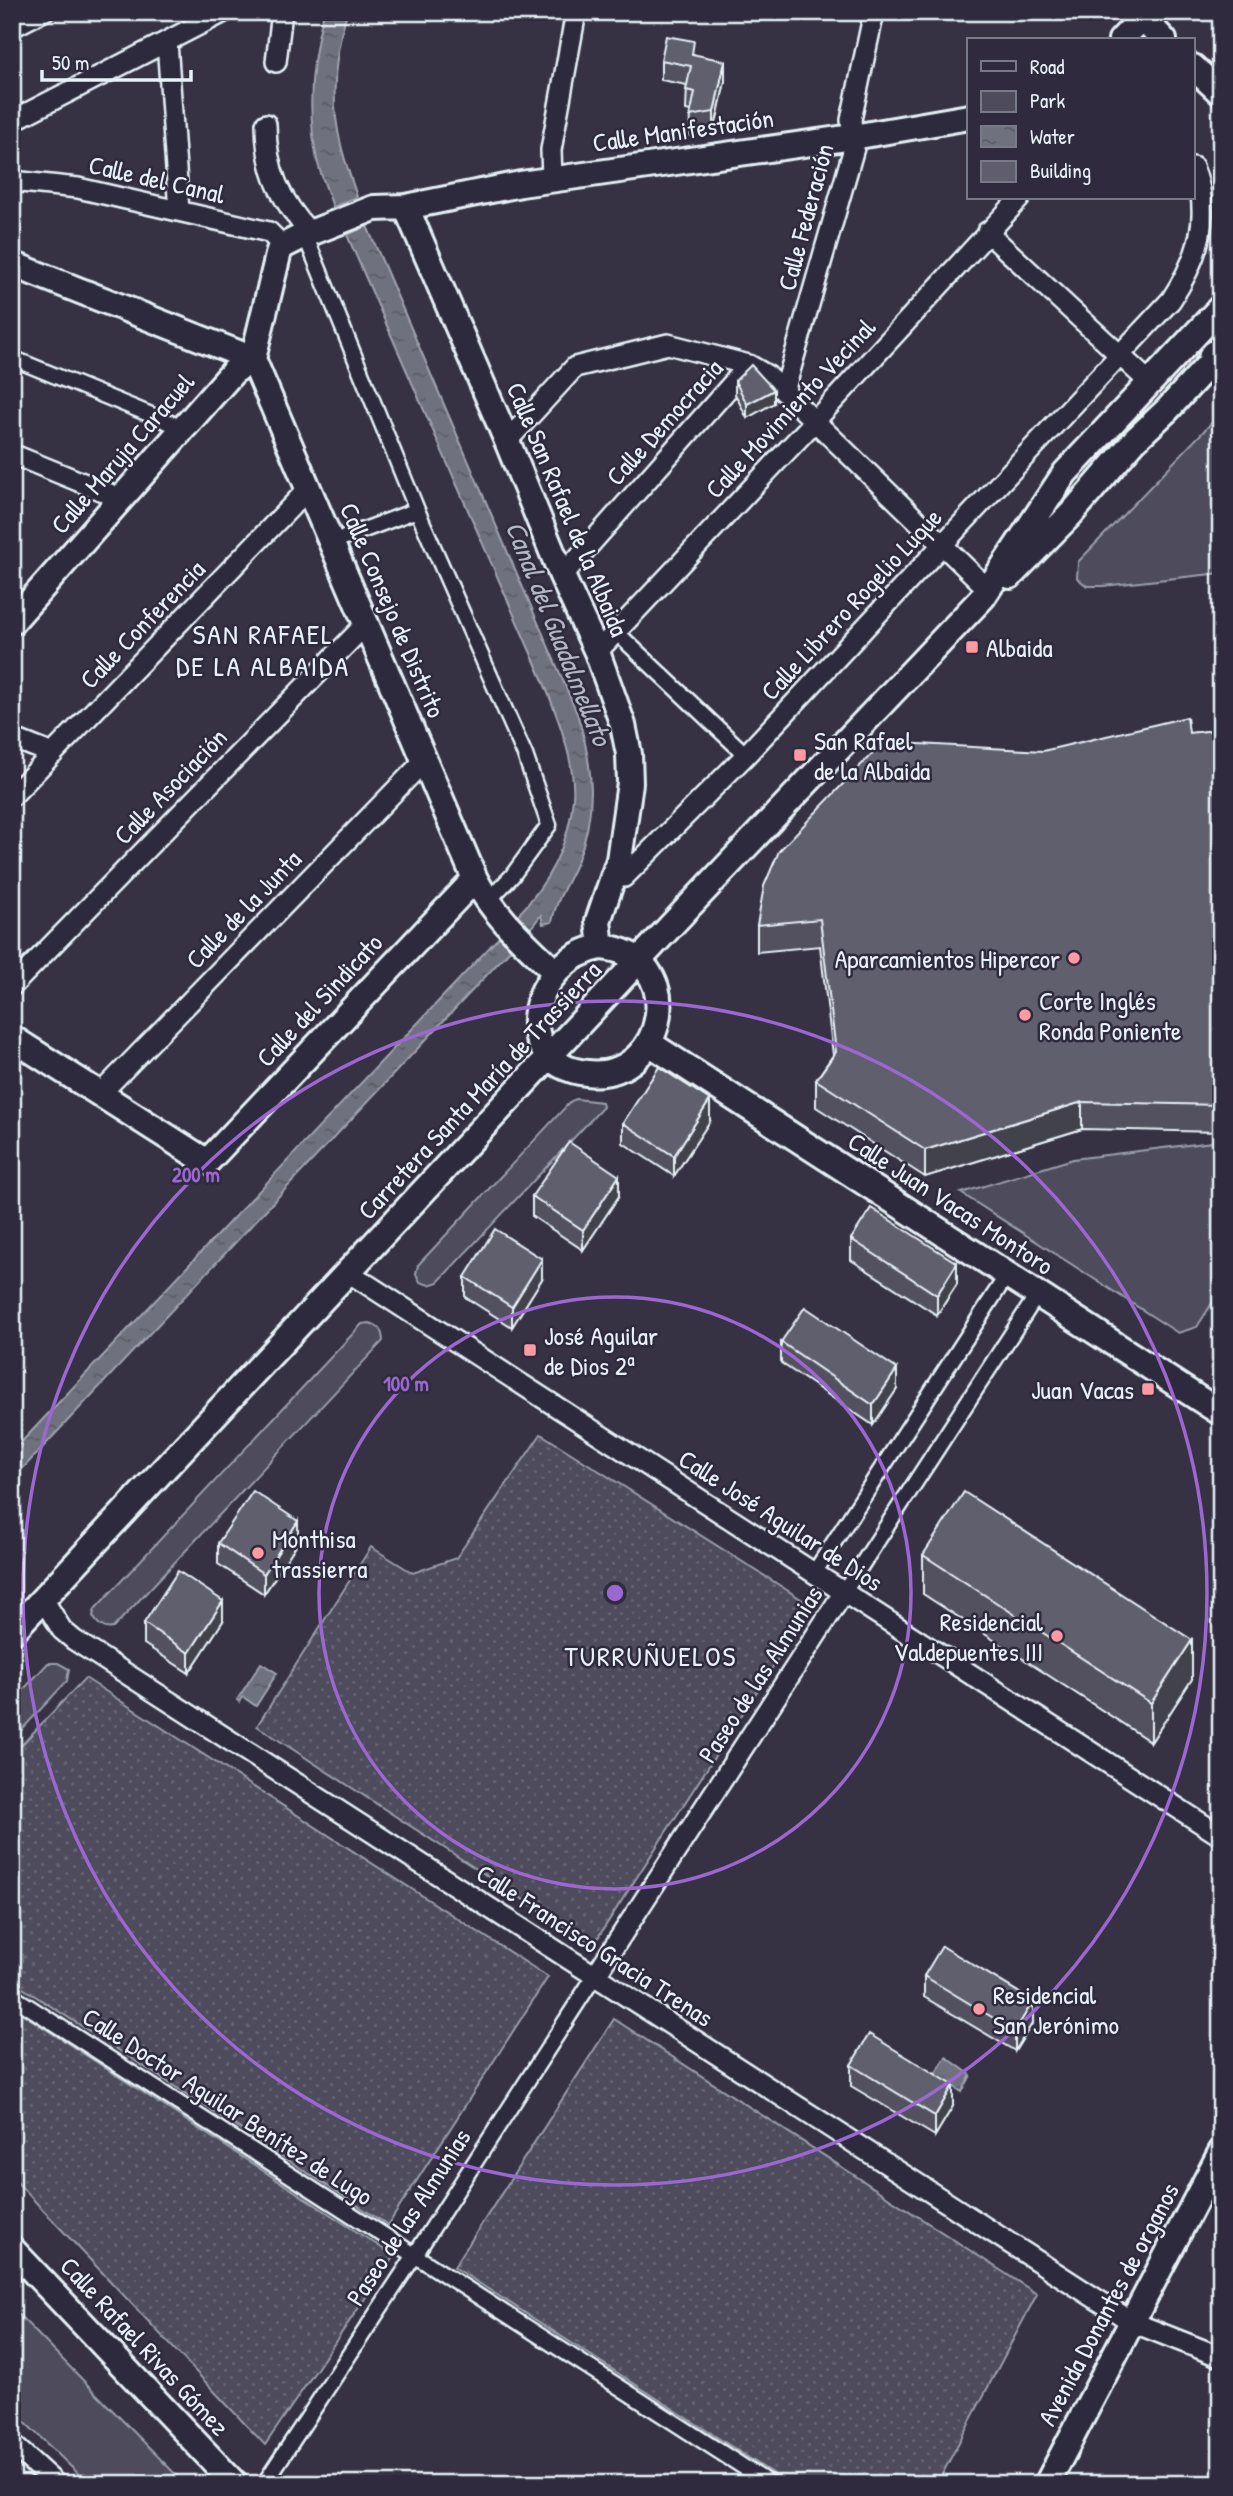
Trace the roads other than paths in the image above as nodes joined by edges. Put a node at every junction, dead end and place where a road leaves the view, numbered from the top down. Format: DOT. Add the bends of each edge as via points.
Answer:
graph roads {
  1 [pos="47,12"];
  2 [pos="224,12"];
  3 [pos="282,12"];
  4 [pos="576,12"];
  5 [pos="874,12"];
  6 [pos="12,30"];
  7 [pos="167,42"];
  8 [pos="276,62"];
  9 [pos="1194,68"];
  10 [pos="1221,93"];
  11 [pos="967,117"];
  12 [pos="12,121"];
  13 [pos="266,124"];
  14 [pos="853,136"];
  15 [pos="1194,170"];
  16 [pos="552,179"];
  17 [pos="12,181"];
  18 [pos="1018,200"];
  19 [pos="406,207"];
  20 [pos="179,211"];
  21 [pos="987,232"];
  22 [pos="300,238"];
  23 [pos="12,264"];
  24 [pos="1221,306"];
  25 [pos="1119,355"];
  26 [pos="1219,355"];
  27 [pos="12,358"];
  28 [pos="253,359"];
  29 [pos="749,365"];
  30 [pos="1150,383"];
  31 [pos="784,392"];
  32 [pos="814,422"];
  33 [pos="183,428"];
  34 [pos="507,441"];
  35 [pos="12,454"];
  36 [pos="309,488"];
  37 [pos="122,499"];
  38 [pos="417,510"];
  39 [pos="332,542"];
  40 [pos="943,544"];
  41 [pos="562,576"];
  42 [pos="989,590"];
  43 [pos="12,622"];
  44 [pos="366,624"];
  45 [pos="616,632"];
  46 [pos="597,652"];
  47 [pos="12,738"];
  48 [pos="53,754"];
  49 [pos="746,755"];
  50 [pos="425,760"];
  51 [pos="12,796"];
  52 [pos="614,874"];
  53 [pos="475,879"];
  54 [pos="487,902"];
  55 [pos="601,947"];
  56 [pos="640,962"];
  57 [pos="555,972"];
  58 [pos="12,986"];
  59 [pos="12,1038"];
  60 [pos="649,1043"];
  61 [pos="551,1056"];
  62 [pos="99,1095"];
  63 [pos="348,1272"];
  64 [pos="1007,1275"];
  65 [pos="1038,1294"];
  66 [pos="1221,1413"];
  67 [pos="814,1573"];
  68 [pos="844,1592"];
  69 [pos="43,1599"];
  70 [pos="12,1632"];
  71 [pos="1221,1836"];
  72 [pos="594,1976"];
  73 [pos="12,1996"];
  74 [pos="1221,2152"];
  75 [pos="12,2249"];
  76 [pos="415,2255"];
  77 [pos="1132,2322"];
  78 [pos="1221,2357"];
  79 [pos="12,2444"];
  80 [pos="56,2484"];
  81 [pos="235,2484"];
  82 [pos="264,2484"];
  83 [pos="771,2484"];
  84 [pos="1047,2484"];
  1 -- 6 [label="street"];
  2 -- 7 [label="street"];
  3 -- 8 [label="street"];
  4 -- 16 [label="street" via="551,149"];
  5 -- 14 [label="street, Calle Federación" via="851,120"];
  7 -- 12 [label="street"];
  7 -- 20 [label="street"];
  9 -- 10 [label="street"];
  11 -- 14 [label="street, Calle Manifestación"];
  13 -- 22 [label="street" via="266,148 276,184"];
  14 -- 16 [label="street, Calle Manifestación"];
  14 -- 31 [label="street, Calle Federación" via="854,148"];
  15 -- 25 [label="street, Calle Librero Rogelio Luque" via="1201,187 1202,218 1190,267 1171,300"];
  16 -- 19 [label="street, Calle Manifestación"];
  17 -- 20 [label="street, Calle del Canal" via="78,188"];
  18 -- 21 [label="street, Calle Movimiento Vecinal"];
  19 -- 22 [label="street" via="374,208"];
  19 -- 34 [label="street, Calle San Rafael de la Albaida"];
  20 -- 22 [label="street, Calle del Canal"];
  21 -- 25 [label="street"];
  21 -- 32 [label="street, Calle Movimiento Vecinal"];
  22 -- 28 [label="street" via="279,251"];
  22 -- 38 [label="street"];
  23 -- 28 [label="street"];
  24 -- 30 [label="street"];
  25 -- 30 [label="street"];
  25 -- 40 [label="street, Calle Librero Rogelio Luque"];
  26 -- 42 [label="street" via="1013,574"];
  27 -- 33 [label="street"];
  28 -- 33 [label="street, Calle Maruja Caracuel" via="233,372"];
  28 -- 36 [label="street, Calle Consejo de Distrito"];
  29 -- 31 [label="street"];
  29 -- 34 [label="street" via="668,344 575,367"];
  29 -- 41 [label="street, Calle Democracia"];
  30 -- 42 [label="street" via="1065,472"];
  31 -- 32 [label="street"];
  32 -- 40 [label="street"];
  32 -- 45 [label="street, Calle Movimiento Vecinal"];
  33 -- 37 [label="street, Calle Maruja Caracuel"];
  34 -- 41 [label="street, Calle San Rafael de la Albaida"];
  35 -- 37 [label="street"];
  36 -- 39 [label="street, Calle Consejo de Distrito"];
  36 -- 48 [label="street, Calle Conferencia"];
  37 -- 43 [label="street, Calle Maruja Caracuel"];
  38 -- 39 [label="street"];
  38 -- 54 [label="street" via="525,755 549,825"];
  39 -- 44 [label="street, Calle Consejo de Distrito"];
  40 -- 42 [label="street"];
  40 -- 49 [label="street, Calle Librero Rogelio Luque"];
  41 -- 46 [label="street, Calle San Rafael de la Albaida"];
  42 -- 56 [label="street, Carretera Santa María de Trassierra"];
  44 -- 50 [label="street, Calle Consejo de Distrito"];
  44 -- 58 [label="street, Calle Asociación"];
  45 -- 46 [label="street, Calle Movimiento Vecinal"];
  45 -- 49 [label="street"];
  46 -- 52 [label="street, Calle San Rafael de la Albaida" via="629,754 629,797"];
  47 -- 48 [label="street"];
  48 -- 51 [label="street, Calle Conferencia"];
  49 -- 52 [label="street, Calle Librero Rogelio Luque" via="624,877"];
  50 -- 53 [label="street, Calle Consejo de Distrito"];
  50 -- 62 [label="street, Calle de la Junta"];
  52 -- 55 [label="street, Calle San Rafael de la Albaida" via="598,921"];
  53 -- 54 [label="street, Calle Consejo de Distrito"];
  53 -- 62 [label="street, Calle del Sindicato" via="207,1162"];
  54 -- 57 [label="street, Calle Consejo de Distrito"];
  55 -- 56 [label="street" via="626,952"];
  55 -- 57 [label="street" via="580,953"];
  56 -- 60 [label="street" via="654,982 659,1000 657,1025"];
  56 -- 61 [label="street, Carretera Santa María de Trassierra"];
  57 -- 61 [label="street" via="542,991 536,1019 538,1037"];
  59 -- 62 [label="street"];
  60 -- 61 [label="street" via="628,1063 601,1073 572,1069"];
  60 -- 64 [label="street, Calle Juan Vacas Montoro"];
  61 -- 63 [label="street, Carretera Santa María de Trassierra"];
  63 -- 67 [label="street, Calle José Aguilar de Dios"];
  63 -- 69 [label="street, Carretera Santa María de Trassierra"];
  64 -- 65 [label="street, Calle Juan Vacas Montoro"];
  64 -- 67 [label="street, Paseo de las Almunias"];
  65 -- 66 [label="street, Calle Juan Vacas Montoro"];
  65 -- 68 [label="street, Paseo de las Almunias"];
  67 -- 68 [label="street, Calle José Aguilar de Dios"];
  68 -- 71 [label="street, Calle José Aguilar de Dios"];
  68 -- 72 [label="street, Paseo de las Almunias"];
  69 -- 70 [label="street, Carretera Santa María de Trassierra"];
  69 -- 72 [label="street, Calle Francisco Gracia Trenas" via="62,1630 74,1640"];
  72 -- 76 [label="street, Paseo de las Almunias"];
  72 -- 77 [label="street, Calle Francisco Gracia Trenas"];
  73 -- 76 [label="street, Calle Doctor Aguilar Benítez de Lugo"];
  74 -- 77 [label="street, Avenida Donantes de organos"];
  75 -- 81 [label="street, Calle Rafael Rivas Gómez"];
  76 -- 82 [label="street, Paseo de las Almunias"];
  76 -- 83 [label="street, Calle Doctor Aguilar Benítez de Lugo"];
  77 -- 78 [label="street, Calle Francisco Gracia Trenas"];
  77 -- 84 [label="street, Avenida Donantes de organos"];
  79 -- 80 [label="street"];
}
